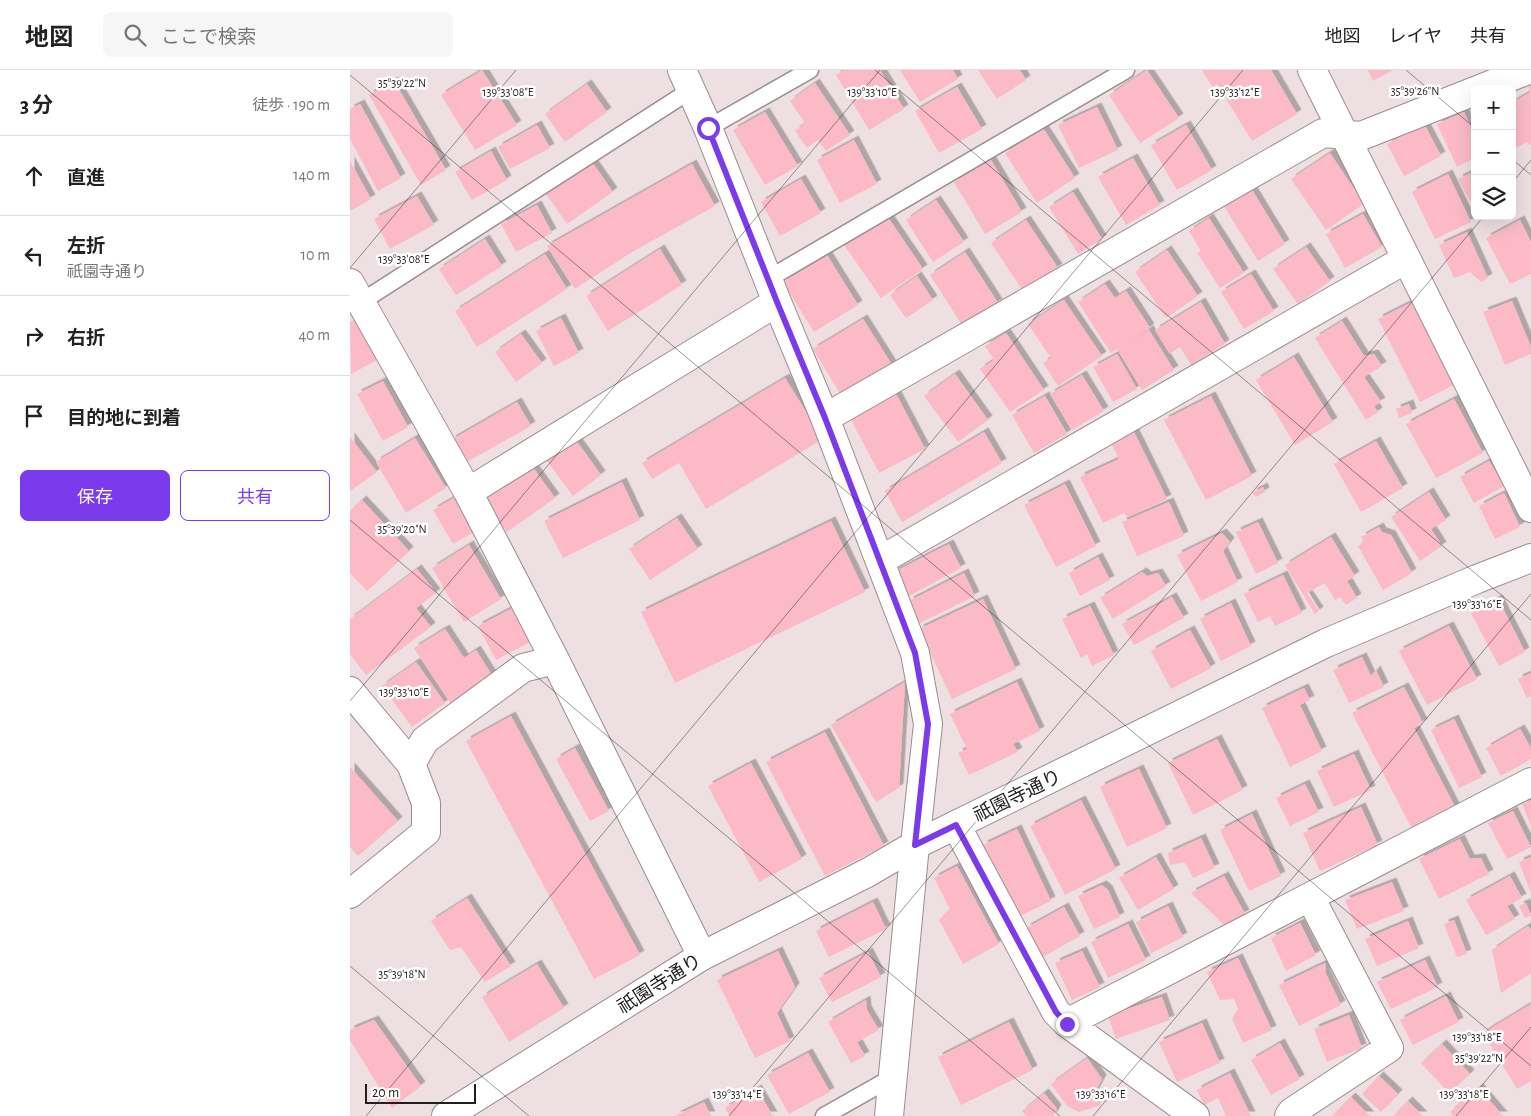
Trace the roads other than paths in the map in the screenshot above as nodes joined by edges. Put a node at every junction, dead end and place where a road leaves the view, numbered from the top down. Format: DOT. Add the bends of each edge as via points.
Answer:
graph roads {
  1 [pos="810,70"];
  2 [pos="1126,70"];
  3 [pos="1312,70"];
  4 [pos="1528,70"];
  5 [pos="687,80"];
  6 [pos="1490,85"];
  7 [pos="1471,93"];
  8 [pos="708,128"];
  9 [pos="1343,133"];
  10 [pos="1406,259"];
  11 [pos="772,290"];
  12 [pos="355,292"];
  13 [pos="825,418"];
  14 [pos="468,492"];
  15 [pos="1531,508"];
  16 [pos="1531,558"];
  17 [pos="881,560"];
  18 [pos="556,660"];
  19 [pos="350,691"];
  20 [pos="411,764"];
  21 [pos="1531,782"];
  22 [pos="956,825"];
  23 [pos="915,845"];
  24 [pos="350,894"];
  25 [pos="1310,897"];
  26 [pos="702,956"];
  27 [pos="1067,1024"];
  28 [pos="893,1077"];
  29 [pos="446,1116"];
  30 [pos="824,1116"];
  31 [pos="889,1116"];
  32 [pos="1195,1116"];
  33 [pos="1289,1116"];
  1 -- 8 [label="lane"];
  2 -- 11 [label="lane"];
  3 -- 9 [label="street"];
  4 -- 6 [label="street"];
  5 -- 8 [label="street"];
  5 -- 12 [label="lane"];
  7 -- 9 [label="street" via="1362,136"];
  8 -- 11 [label="street"];
  9 -- 10 [label="street"];
  9 -- 13 [label="street" via="1323,133"];
  10 -- 15 [label="street"];
  10 -- 17 [label="street"];
  11 -- 13 [label="street"];
  11 -- 14 [label="street"];
  12 -- 14 [label="street"];
  13 -- 17 [label="street"];
  14 -- 18 [label="street"];
  16 -- 22 [label="street, 祇園寺通り" via="1326,643"];
  17 -- 23 [label="street" via="915,653 928,724"];
  18 -- 20 [label="street" via="523,668 425,740"];
  18 -- 26 [label="street"];
  19 -- 20 [label="street"];
  20 -- 24 [label="street" via="426,804 426,832"];
  21 -- 25 [label="street"];
  22 -- 23 [label="street, 祇園寺通り"];
  22 -- 27 [label="street" via="1056,1012"];
  23 -- 26 [label="street, 祇園寺通り" via="867,873"];
  23 -- 28 [label="street"];
  25 -- 27 [label="street"];
  25 -- 33 [label="street" via="1389,1048"];
  26 -- 29 [label="street, 祇園寺通り"];
  27 -- 32 [label="street"];
  28 -- 30 [label="lane"];
  28 -- 31 [label="street"];
}
